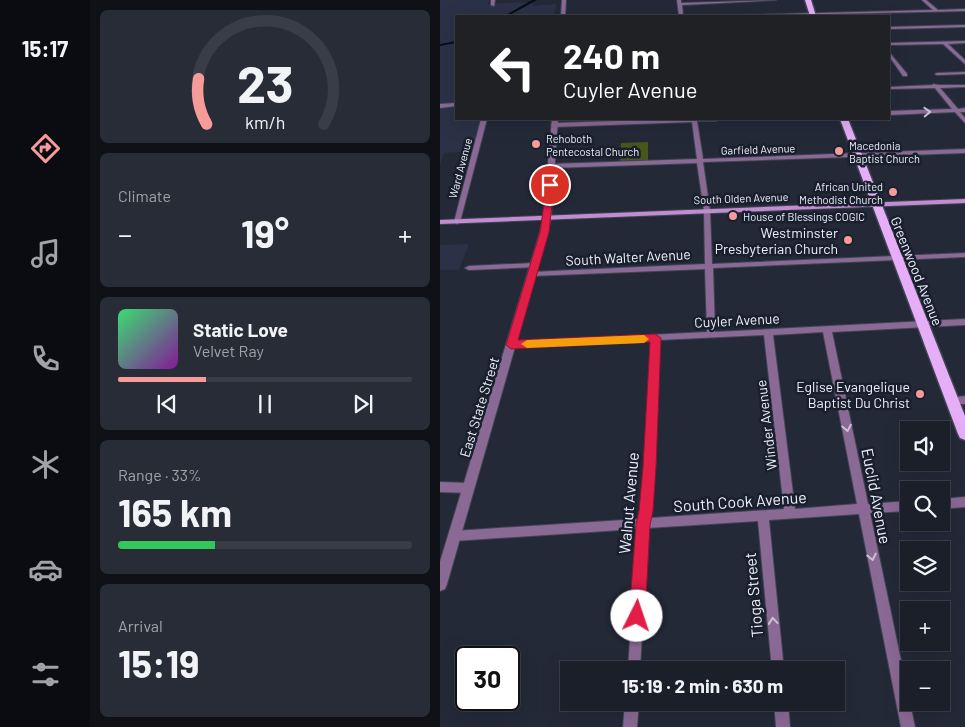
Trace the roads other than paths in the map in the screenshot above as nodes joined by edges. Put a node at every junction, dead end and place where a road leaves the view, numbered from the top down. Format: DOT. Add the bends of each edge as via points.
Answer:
graph roads {
  1 [pos="564,0"];
  2 [pos="774,0"];
  3 [pos="808,0"];
  4 [pos="924,0"];
  5 [pos="679,2"];
  6 [pos="965,10"];
  7 [pos="937,11"];
  8 [pos="563,15"];
  9 [pos="681,15"];
  10 [pos="813,15"];
  11 [pos="965,26"];
  12 [pos="890,28"];
  13 [pos="965,42"];
  14 [pos="945,43"];
  15 [pos="890,44"];
  16 [pos="890,54"];
  17 [pos="965,63"];
  18 [pos="965,73"];
  19 [pos="937,74"];
  20 [pos="905,75"];
  21 [pos="936,86"];
  22 [pos="965,86"];
  23 [pos="890,88"];
  24 [pos="455,105"];
  25 [pos="440,106"];
  26 [pos="965,110"];
  27 [pos="956,111"];
  28 [pos="890,113"];
  29 [pos="484,120"];
  30 [pos="648,120"];
  31 [pos="694,120"];
  32 [pos="844,120"];
  33 [pos="965,121"];
  34 [pos="555,122"];
  35 [pos="965,151"];
  36 [pos="856,155"];
  37 [pos="700,161"];
  38 [pos="552,166"];
  39 [pos="965,201"];
  40 [pos="875,204"];
  41 [pos="707,211"];
  42 [pos="547,218"];
  43 [pos="440,222"];
  44 [pos="456,222"];
  45 [pos="965,255"];
  46 [pos="896,258"];
  47 [pos="710,266"];
  48 [pos="469,268"];
  49 [pos="533,270"];
  50 [pos="965,322"];
  51 [pos="922,324"];
  52 [pos="827,329"];
  53 [pos="768,332"];
  54 [pos="711,335"];
  55 [pos="655,338"];
  56 [pos="511,345"];
  57 [pos="965,400"];
  58 [pos="952,401"];
  59 [pos="965,434"];
  60 [pos="440,487"];
  61 [pos="469,488"];
  62 [pos="965,502"];
  63 [pos="950,503"];
  64 [pos="900,507"];
  65 [pos="862,509"];
  66 [pos="790,514"];
  67 [pos="763,516"];
  68 [pos="643,525"];
  69 [pos="454,536"];
  70 [pos="440,584"];
  71 [pos="635,661"];
  72 [pos="777,661"];
  73 [pos="631,711"];
  74 [pos="782,711"];
  75 [pos="630,727"];
  76 [pos="783,727"];
  77 [pos="908,727"];
  1 -- 8 [label="street"];
  2 -- 5 [label="street"];
  3 -- 10 [label="main road"];
  4 -- 7 [label="street"];
  5 -- 9 [label="street"];
  6 -- 7 [label="street"];
  7 -- 10 [label="street"];
  11 -- 12 [label="street"];
  13 -- 14 [label="street"];
  14 -- 15 [label="street"];
  14 -- 17 [label="street"];
  16 -- 20 [label="street"];
  18 -- 19 [label="street"];
  21 -- 22 [label="street"];
  21 -- 23 [label="street"];
  21 -- 27 [label="street"];
  24 -- 25 [label="street"];
  26 -- 27 [label="street"];
  28 -- 27 [label="street, one-way"];
  27 -- 33 [label="street"];
  29 -- 44 [label="street, Ward Avenue"];
  30 -- 34 [label="street"];
  31 -- 37 [label="street"];
  32 -- 36 [label="main road, Greenwood Avenue"];
  34 -- 38 [label="street, East State Street"];
  35 -- 36 [label="street, Garfield Avenue"];
  36 -- 37 [label="street, Garfield Avenue"];
  36 -- 40 [label="main road, Greenwood Avenue"];
  37 -- 38 [label="street, Garfield Avenue"];
  37 -- 41 [label="street"];
  38 -- 42 [label="street, East State Street"];
  39 -- 40 [label="main road, South Olden Avenue"];
  40 -- 41 [label="main road, South Olden Avenue"];
  40 -- 46 [label="main road, Greenwood Avenue"];
  41 -- 42 [label="main road, South Olden Avenue"];
  41 -- 47 [label="street"];
  42 -- 44 [label="main road, South Olden Avenue"];
  42 -- 49 [label="street, East State Street"];
  43 -- 44 [label="main road, South Olden Avenue"];
  45 -- 46 [label="street, South Walter Avenue"];
  46 -- 47 [label="street, South Walter Avenue"];
  46 -- 51 [label="main road, Greenwood Avenue"];
  47 -- 49 [label="street, South Walter Avenue"];
  47 -- 54 [label="street"];
  48 -- 49 [label="street, South Walter Avenue"];
  49 -- 56 [label="street, East State Street"];
  50 -- 51 [label="street, Cuyler Avenue"];
  51 -- 52 [label="street, Cuyler Avenue"];
  51 -- 58 [label="main road, Greenwood Avenue"];
  52 -- 53 [label="street, Cuyler Avenue"];
  52 -- 65 [label="street, Euclid Avenue, one-way"];
  53 -- 54 [label="street, Cuyler Avenue"];
  53 -- 66 [label="street, Winder Avenue"];
  54 -- 55 [label="street, Cuyler Avenue"];
  55 -- 56 [label="street, Cuyler Avenue"];
  55 -- 68 [label="street, Walnut Avenue" via="650,467"];
  56 -- 61 [label="street, East State Street"];
  57 -- 58 [label="street"];
  58 -- 59 [label="main road, Greenwood Avenue"];
  60 -- 61 [label="street"];
  61 -- 69 [label="street, East State Street"];
  62 -- 63 [label="street"];
  64 -- 65 [label="street, South Cook Avenue"];
  65 -- 66 [label="street, South Cook Avenue"];
  65 -- 77 [label="street, Euclid Avenue, one-way"];
  66 -- 67 [label="street, South Cook Avenue"];
  67 -- 68 [label="street, South Cook Avenue"];
  72 -- 67 [label="street, Tioga Street, one-way"];
  68 -- 69 [label="street, South Cook Avenue"];
  68 -- 71 [label="street, Walnut Avenue"];
  69 -- 70 [label="street, East State Street"];
  73 -- 75 [label="street"];
  74 -- 76 [label="street"];
}
